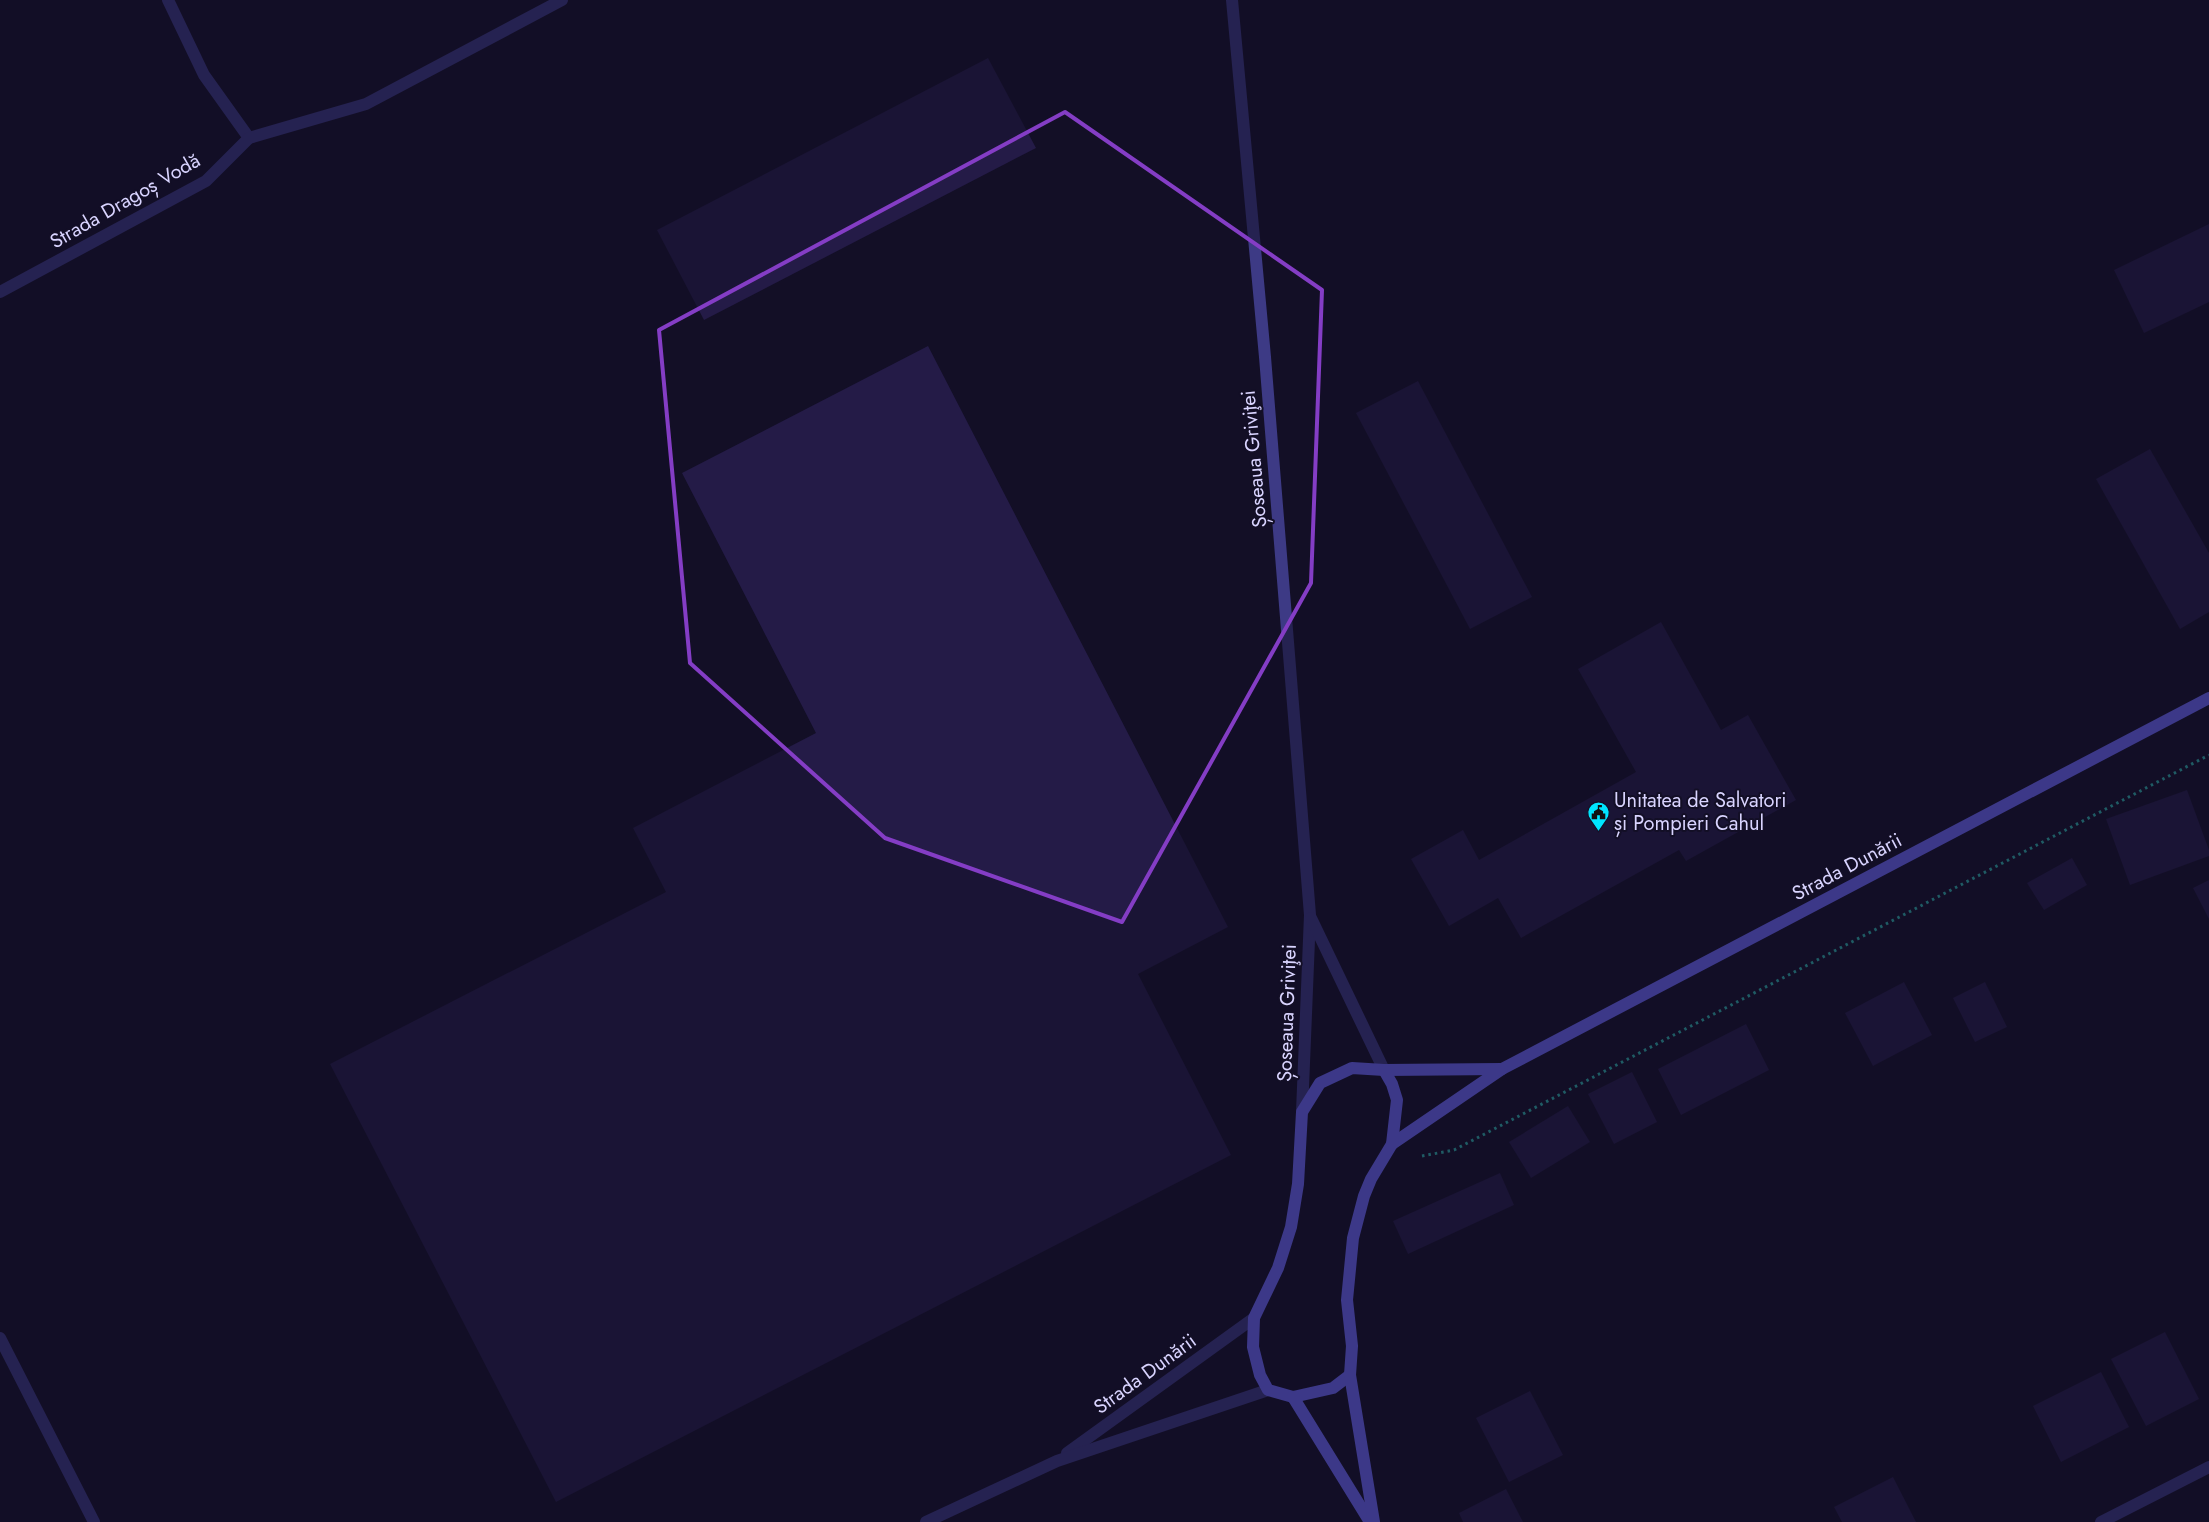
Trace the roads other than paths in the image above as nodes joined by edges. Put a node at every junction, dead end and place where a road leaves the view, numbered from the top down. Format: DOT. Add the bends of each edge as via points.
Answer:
graph roads {
  1 [pos="168,0"];
  2 [pos="562,0"];
  3 [pos="1232,0"];
  4 [pos="249,138"];
  5 [pos="0,292"];
  6 [pos="2209,698"];
  7 [pos="1310,915"];
  8 [pos="1502,1069"];
  9 [pos="1384,1070"];
  10 [pos="1302,1112"];
  11 [pos="1392,1144"];
  12 [pos="1254,1318"];
  13 [pos="0,1338"];
  14 [pos="1350,1375"];
  15 [pos="1268,1390"];
  16 [pos="1293,1397"];
  17 [pos="1057,1460"];
  18 [pos="2209,1467"];
  19 [pos="94,1522"];
  20 [pos="926,1522"];
  21 [pos="1370,1522"];
  22 [pos="1374,1522"];
  23 [pos="2101,1522"];
  1 -- 4 [label="street" via="204,75"];
  2 -- 4 [label="street, Strada Dragoș Vodă" via="366,104"];
  3 -- 7 [label="street, Șoseaua Griviţei" via="1265,357"];
  4 -- 5 [label="street, Strada Dragoș Vodă" via="206,182"];
  6 -- 8 [label="main road, Strada Dunării"];
  7 -- 9 [label="street, Șoseaua Griviţei"];
  7 -- 10 [label="street, Șoseaua Griviţei"];
  8 -- 9 [label="main road, Strada Dunării"];
  8 -- 11 [label="main road, Strada Dunării"];
  9 -- 10 [label="main road, Strada Dunării" via="1352,1068 1336,1074 1320,1083"];
  9 -- 11 [label="main road" via="1397,1100"];
  10 -- 12 [label="main road" via="1298,1184 1291,1228 1278,1268"];
  11 -- 14 [label="main road" via="1371,1179 1353,1238 1347,1300 1352,1346"];
  12 -- 15 [label="main road" via="1253,1347 1260,1375"];
  12 -- 17 [label="street, Strada Dunării"];
  13 -- 19 [label="street"];
  14 -- 16 [label="main road" via="1333,1388"];
  14 -- 22 [label="main road"];
  15 -- 16 [label="main road"];
  15 -- 17 [label="street, Strada Dunării"];
  16 -- 21 [label="main road"];
  17 -- 20 [label="street, Strada Dunării"];
  18 -- 23 [label="street"];
}
